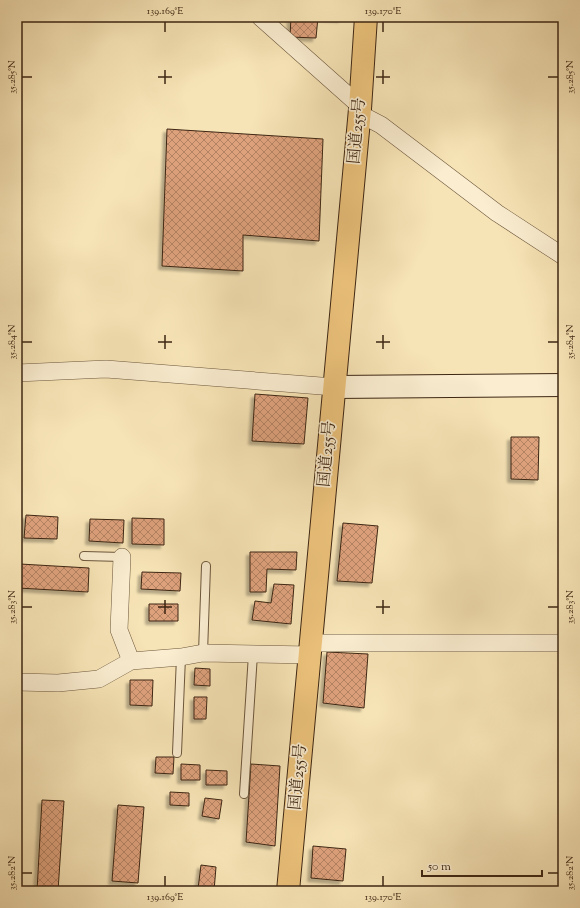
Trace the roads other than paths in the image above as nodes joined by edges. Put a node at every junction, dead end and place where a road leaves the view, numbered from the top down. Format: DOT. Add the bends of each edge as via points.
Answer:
graph roads {
  1 [pos="260,17"];
  2 [pos="366,17"];
  3 [pos="360,110"];
  4 [pos="563,256"];
  5 [pos="17,373"];
  6 [pos="563,385"];
  7 [pos="334,387"];
  8 [pos="84,556"];
  9 [pos="122,557"];
  10 [pos="206,566"];
  11 [pos="563,643"];
  12 [pos="311,649"];
  13 [pos="203,652"];
  14 [pos="253,654"];
  15 [pos="181,657"];
  16 [pos="131,661"];
  17 [pos="17,682"];
  18 [pos="177,752"];
  19 [pos="244,794"];
  20 [pos="288,891"];
  1 -- 3 [label="street"];
  2 -- 3 [label="highway, 国道255号"];
  3 -- 4 [label="street" via="497,213"];
  3 -- 7 [label="highway, 国道255号"];
  5 -- 7 [label="street" via="106,369"];
  6 -- 7 [label="street"];
  7 -- 12 [label="highway, 国道255号"];
  8 -- 9 [label="lane"];
  9 -- 16 [label="street" via="119,630"];
  10 -- 13 [label="lane"];
  11 -- 12 [label="street"];
  12 -- 14 [label="street"];
  12 -- 20 [label="highway, 国道255号"];
  13 -- 14 [label="street"];
  13 -- 15 [label="street"];
  14 -- 19 [label="lane"];
  15 -- 16 [label="street"];
  15 -- 18 [label="lane"];
  16 -- 17 [label="street" via="99,679 58,683"];
}
